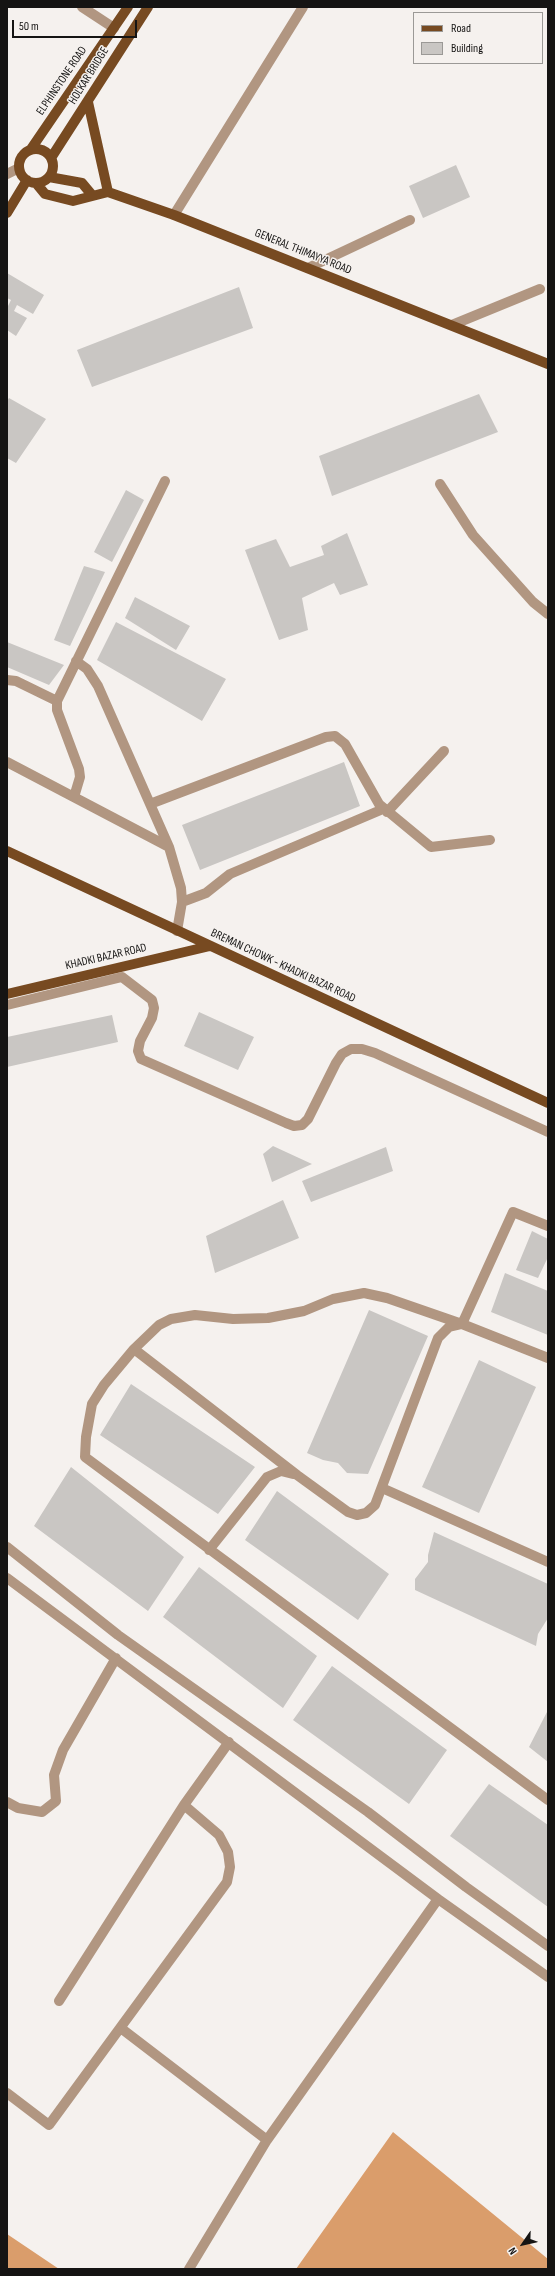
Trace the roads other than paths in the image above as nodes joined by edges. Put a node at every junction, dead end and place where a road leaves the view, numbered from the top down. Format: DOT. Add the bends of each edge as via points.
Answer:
graph roads {
  1 [pos="82,7"];
  2 [pos="128,7"];
  3 [pos="148,7"];
  4 [pos="303,7"];
  5 [pos="114,28"];
  6 [pos="88,102"];
  7 [pos="31,150"];
  8 [pos="51,158"];
  9 [pos="19,168"];
  10 [pos="7,174"];
  11 [pos="49,177"];
  12 [pos="32,181"];
  13 [pos="108,192"];
  14 [pos="92,195"];
  15 [pos="7,213"];
  16 [pos="174,215"];
  17 [pos="410,220"];
  18 [pos="308,268"];
  19 [pos="540,289"];
  20 [pos="452,326"];
  21 [pos="548,364"];
  22 [pos="165,480"];
  23 [pos="440,484"];
  24 [pos="548,614"];
  25 [pos="76,661"];
  26 [pos="7,680"];
  27 [pos="57,701"];
  28 [pos="444,751"];
  29 [pos="7,762"];
  30 [pos="74,797"];
  31 [pos="150,804"];
  32 [pos="385,811"];
  33 [pos="490,840"];
  34 [pos="169,847"];
  35 [pos="7,852"];
  36 [pos="182,902"];
  37 [pos="177,930"];
  38 [pos="210,946"];
  39 [pos="7,994"];
  40 [pos="7,1005"];
  41 [pos="548,1103"];
  42 [pos="548,1132"];
  43 [pos="548,1226"];
  44 [pos="462,1324"];
  45 [pos="134,1349"];
  46 [pos="548,1358"];
  47 [pos="297,1475"];
  48 [pos="382,1488"];
  49 [pos="7,1547"];
  50 [pos="209,1550"];
  51 [pos="548,1562"];
  52 [pos="7,1578"];
  53 [pos="116,1658"];
  54 [pos="229,1742"];
  55 [pos="548,1800"];
  56 [pos="7,1802"];
  57 [pos="184,1805"];
  58 [pos="438,1899"];
  59 [pos="548,1946"];
  60 [pos="548,1977"];
  61 [pos="59,2001"];
  62 [pos="122,2029"];
  63 [pos="7,2093"];
  64 [pos="267,2140"];
  65 [pos="189,2269"];
  1 -- 5 [label="street"];
  2 -- 5 [label="main road, ELPHINSTONE ROAD"];
  3 -- 6 [label="main road, HOLKAR BRIDGE"];
  4 -- 16 [label="street"];
  5 -- 7 [label="main road, ELPHINSTONE ROAD"];
  6 -- 8 [label="main road, HOLKAR BRIDGE"];
  6 -- 13 [label="main road"];
  7 -- 8 [label="main road" via="40,149"];
  7 -- 9 [label="main road" via="23,154"];
  8 -- 11 [label="main road" via="52,168"];
  9 -- 10 [label="street"];
  9 -- 12 [label="main road"];
  11 -- 12 [label="main road"];
  11 -- 14 [label="main road" via="82,184"];
  12 -- 14 [label="main road, GENERAL THIMAYYA ROAD" via="45,194 73,201"];
  12 -- 15 [label="main road"];
  13 -- 14 [label="main road, GENERAL THIMAYYA ROAD"];
  13 -- 16 [label="main road, GENERAL THIMAYYA ROAD"];
  16 -- 18 [label="main road, GENERAL THIMAYYA ROAD"];
  17 -- 18 [label="street"];
  18 -- 20 [label="main road, GENERAL THIMAYYA ROAD"];
  19 -- 20 [label="street"];
  20 -- 21 [label="main road, GENERAL THIMAYYA ROAD"];
  22 -- 25 [label="street"];
  23 -- 24 [label="street" via="473,535 524,592"];
  25 -- 27 [label="street"];
  25 -- 31 [label="street" via="87,669 98,686"];
  26 -- 27 [label="street" via="16,681"];
  27 -- 30 [label="street" via="57,710 79,769 80,777"];
  28 -- 32 [label="street"];
  29 -- 30 [label="street"];
  30 -- 34 [label="street"];
  31 -- 32 [label="street" via="335,736 345,744"];
  31 -- 34 [label="street"];
  32 -- 33 [label="street" via="431,847"];
  32 -- 36 [label="street" via="230,874 206,893"];
  34 -- 36 [label="street" via="181,888"];
  35 -- 37 [label="main road, BREMAN CHOWK - KHADKI BAZAR ROAD"];
  36 -- 37 [label="street"];
  37 -- 38 [label="main road, BREMAN CHOWK - KHADKI BAZAR ROAD"];
  38 -- 39 [label="main road, KHADKI BAZAR ROAD"];
  38 -- 41 [label="main road, BREMAN CHOWK - KHADKI BAZAR ROAD"];
  40 -- 42 [label="street" via="122,977 152,1000 154,1008 152,1018 140,1041 138,1051 141,1059 294,1126 302,1125 308,1119 342,1054 362,1049"];
  43 -- 44 [label="street" via="513,1212"];
  44 -- 45 [label="street" via="387,1298 364,1293 332,1299 304,1311 268,1318 233,1319 194,1315 171,1319 159,1325"];
  44 -- 46 [label="street"];
  44 -- 48 [label="street" via="449,1327 438,1338"];
  45 -- 47 [label="street"];
  45 -- 50 [label="street" via="92,1404 85,1457"];
  47 -- 48 [label="street" via="348,1512 357,1515 366,1514 374,1505"];
  47 -- 50 [label="street" via="281,1471 267,1477"];
  48 -- 51 [label="street"];
  49 -- 59 [label="street" via="118,1635 368,1812"];
  50 -- 55 [label="street"];
  52 -- 53 [label="street"];
  53 -- 54 [label="street"];
  53 -- 56 [label="street" via="63,1750 54,1776 56,1801 42,1812 18,1808"];
  54 -- 57 [label="street"];
  54 -- 58 [label="street"];
  57 -- 61 [label="street"];
  57 -- 62 [label="street" via="219,1835 228,1852 230,1867 227,1882"];
  58 -- 60 [label="street"];
  58 -- 64 [label="street"];
  62 -- 63 [label="street" via="49,2125"];
  62 -- 64 [label="street"];
  64 -- 65 [label="street"];
}
